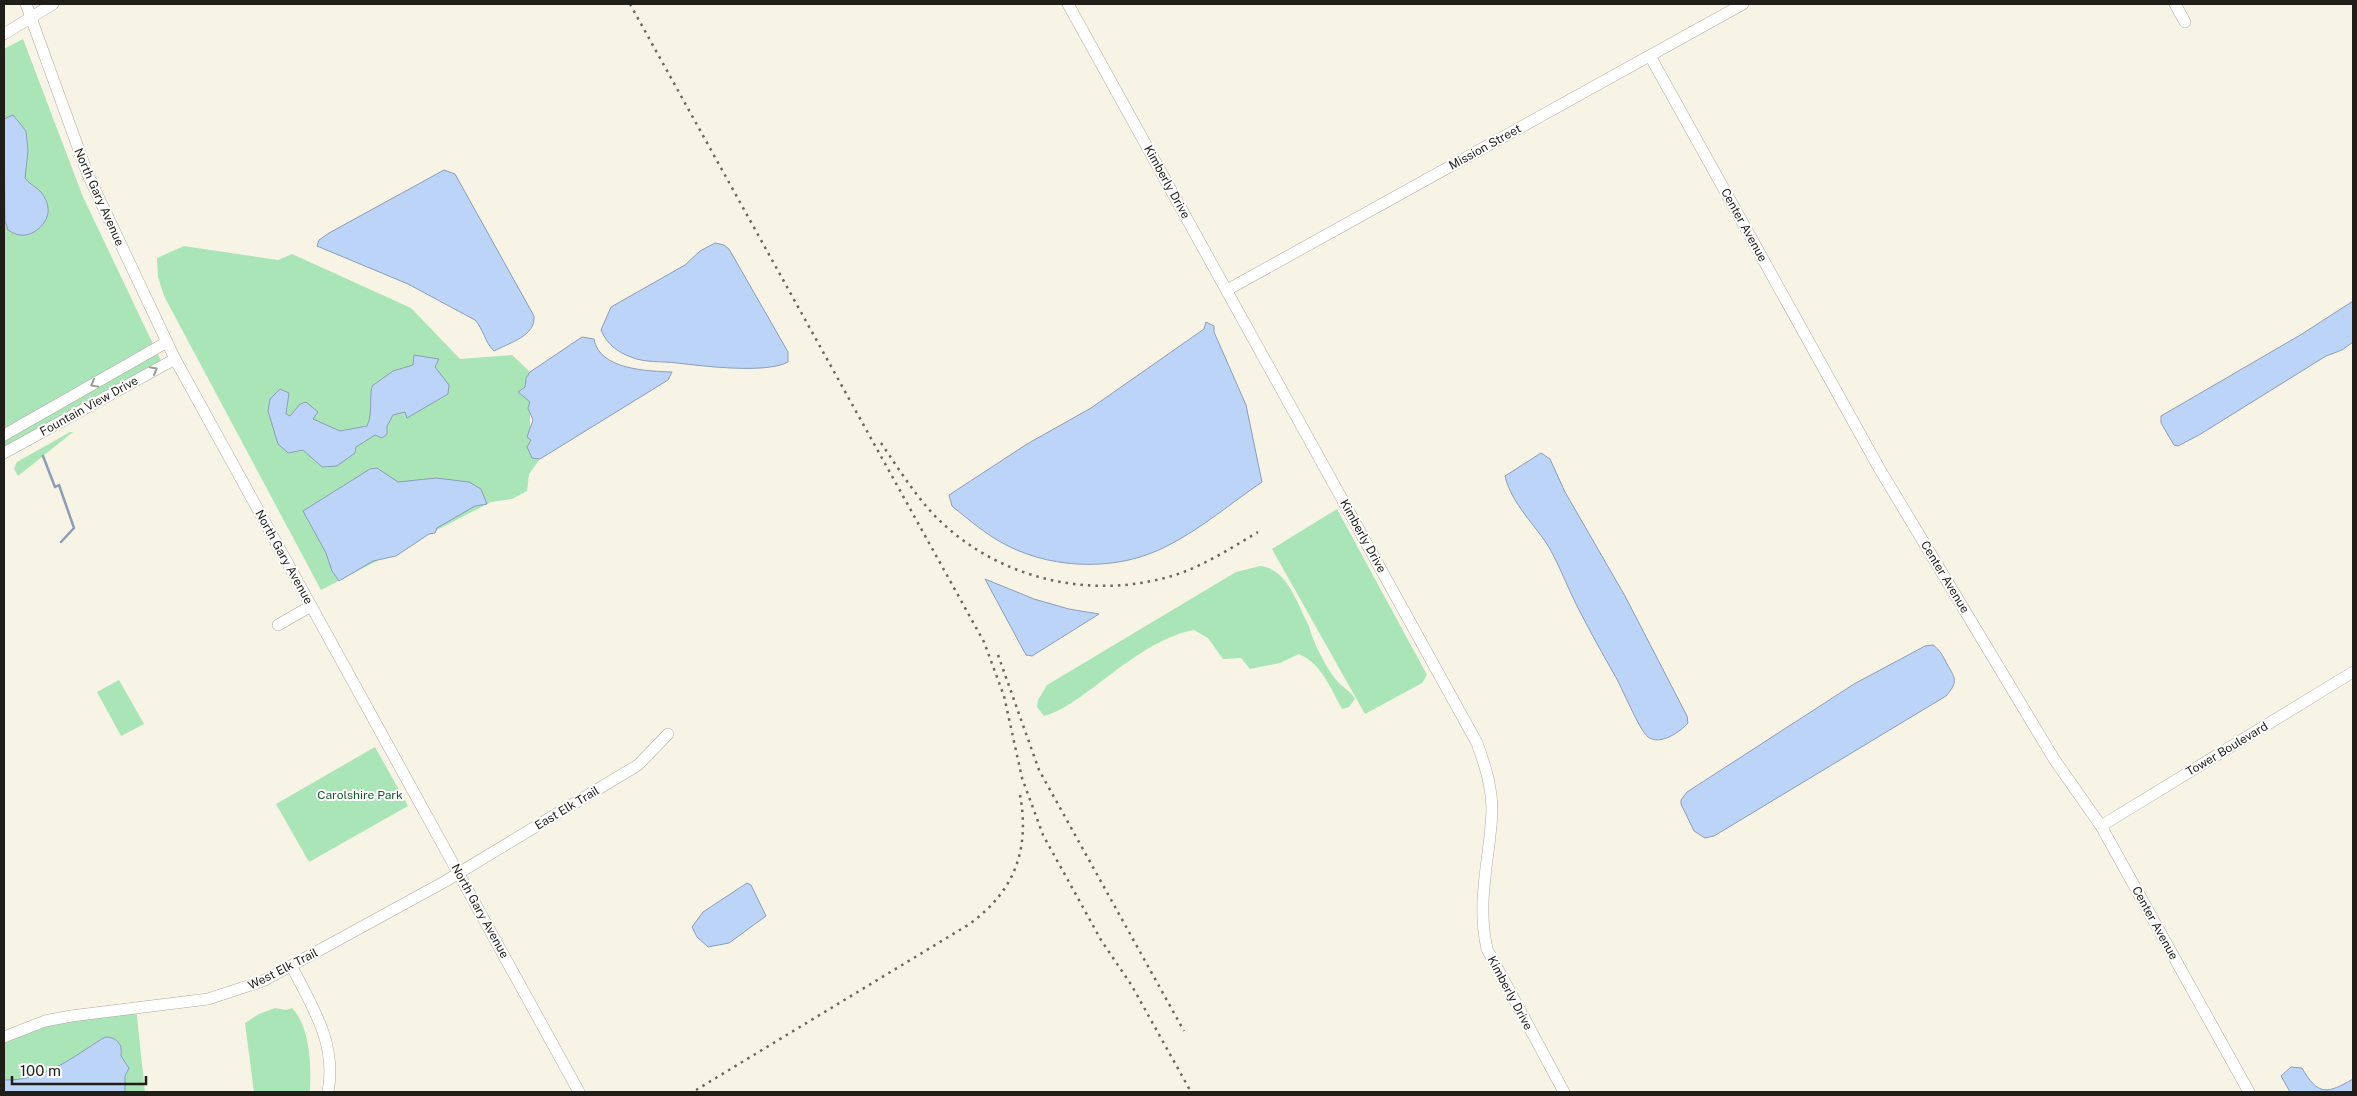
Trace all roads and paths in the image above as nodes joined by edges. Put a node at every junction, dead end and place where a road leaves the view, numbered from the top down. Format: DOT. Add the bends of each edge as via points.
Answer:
graph roads {
  1 [pos="26,4"];
  2 [pos="53,4"];
  3 [pos="1068,4"];
  4 [pos="1743,4"];
  5 [pos="2175,4"];
  6 [pos="31,18"];
  7 [pos="2185,22"];
  8 [pos="4,34"];
  9 [pos="1650,56"];
  10 [pos="1227,290"];
  11 [pos="167,342"];
  12 [pos="175,359"];
  13 [pos="4,436"];
  14 [pos="4,453"];
  15 [pos="312,606"];
  16 [pos="278,625"];
  17 [pos="2353,672"];
  18 [pos="668,734"];
  19 [pos="2101,826"];
  20 [pos="458,873"];
  21 [pos="292,967"];
  22 [pos="4,1037"];
  23 [pos="328,1092"];
  24 [pos="579,1092"];
  25 [pos="1564,1092"];
  26 [pos="2249,1092"];
  1 -- 6 [label="street, North Gary Avenue"];
  2 -- 6 [label="street"];
  3 -- 10 [label="street, Kimberly Drive"];
  4 -- 9 [label="street, Mission Street"];
  5 -- 7 [label="street"];
  6 -- 8 [label="street"];
  6 -- 11 [label="street, North Gary Avenue" via="88,175"];
  9 -- 10 [label="street, Mission Street"];
  9 -- 19 [label="street, Center Avenue" via="1879,468 2054,759"];
  10 -- 25 [label="street, Kimberly Drive" via="1477,743 1487,771 1492,809 1482,899 1482,926 1487,949"];
  11 -- 12 [label="street, North Gary Avenue"];
  11 -- 13 [label="street, Fountain View Drive, one-way"];
  14 -- 12 [label="street, Fountain View Drive, one-way"];
  12 -- 15 [label="street, North Gary Avenue"];
  15 -- 16 [label="street"];
  15 -- 20 [label="street, North Gary Avenue"];
  17 -- 19 [label="street, Tower Boulevard"];
  18 -- 20 [label="street, East Elk Trail" via="638,765"];
  19 -- 26 [label="street, Center Avenue"];
  20 -- 21 [label="street, West Elk Trail"];
  20 -- 24 [label="street, North Gary Avenue"];
  21 -- 22 [label="street, West Elk Trail" via="248,988 214,998 71,1016 45,1021"];
  21 -- 23 [label="street" via="321,1022 328,1045"];
}
